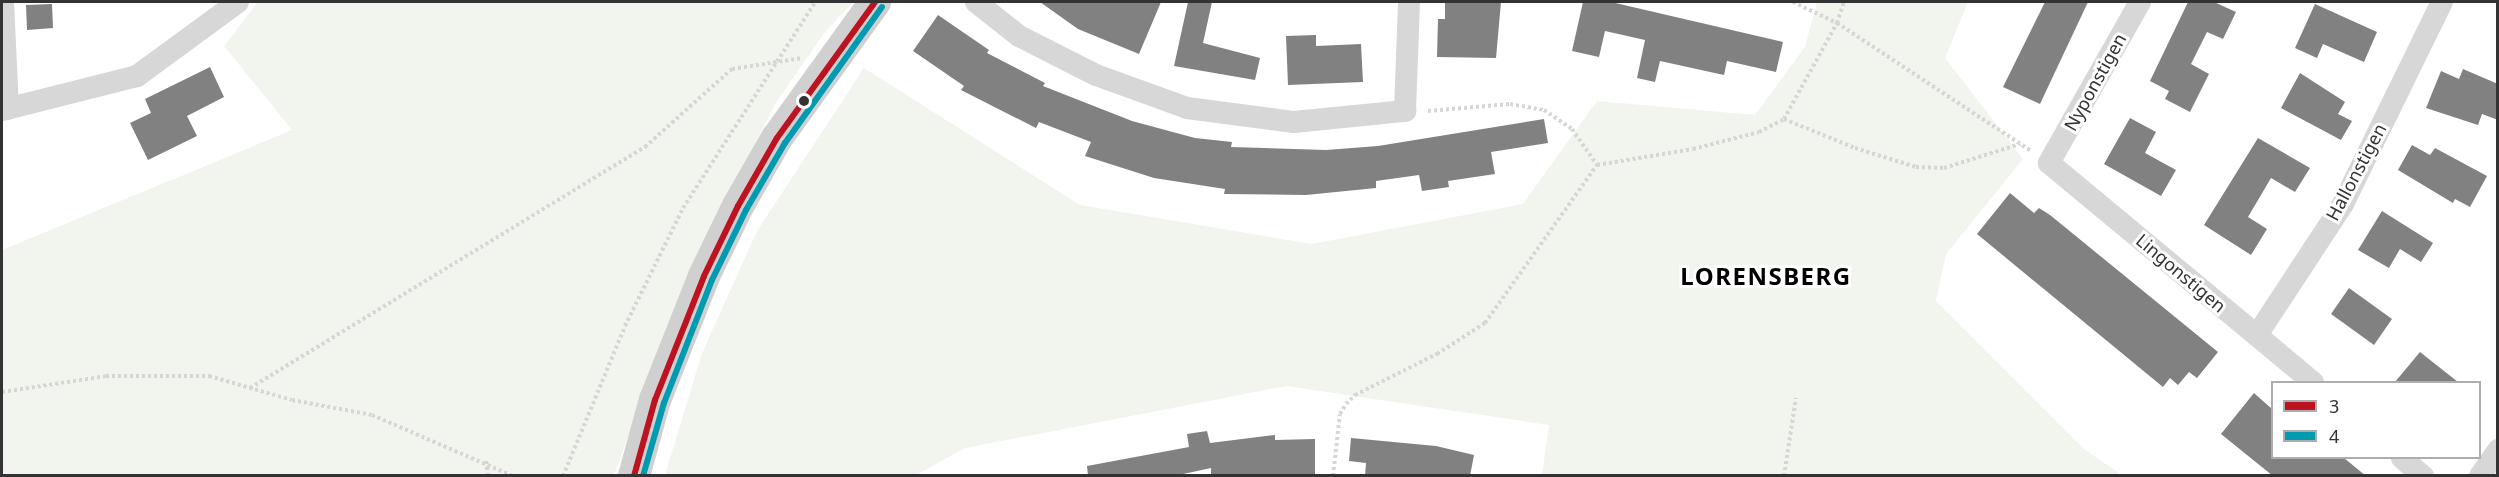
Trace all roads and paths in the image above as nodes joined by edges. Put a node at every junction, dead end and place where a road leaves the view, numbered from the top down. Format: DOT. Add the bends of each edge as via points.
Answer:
graph roads {
  1 [pos="3,2"];
  2 [pos="238,2"];
  3 [pos="814,2"];
  4 [pos="875,2"];
  5 [pos="976,2"];
  6 [pos="1409,2"];
  7 [pos="1793,2"];
  8 [pos="1844,2"];
  9 [pos="2140,2"];
  10 [pos="2442,2"];
  11 [pos="1837,23"];
  12 [pos="837,53"];
  13 [pos="778,62"];
  14 [pos="5,110"];
  15 [pos="1406,111"];
  16 [pos="1784,119"];
  17 [pos="2020,144"];
  18 [pos="2049,163"];
  19 [pos="1597,165"];
  20 [pos="2257,335"];
  21 [pos="2312,381"];
  22 [pos="250,388"];
  23 [pos="2,392"];
  24 [pos="1796,398"];
  25 [pos="2498,450"];
  26 [pos="2403,459"];
  27 [pos="486,461"];
  28 [pos="488,476"];
  29 [pos="513,476"];
  30 [pos="563,476"];
  31 [pos="634,476"];
  32 [pos="1333,476"];
  33 [pos="1784,476"];
  34 [pos="2423,476"];
  35 [pos="2480,476"];
  1 -- 14 [label="street"];
  2 -- 14 [label="street" via="137,76"];
  3 -- 13 [label="path"];
  4 -- 12 [label="street"];
  5 -- 15 [label="street" via="1019,36 1086,70 1187,108 1294,122"];
  6 -- 15 [label="street"];
  7 -- 11 [label="path"];
  8 -- 11 [label="path"];
  9 -- 18 [label="street, Nyponstigen"];
  10 -- 20 [label="street, Hallonstigen" via="2343,204"];
  11 -- 16 [label="path"];
  11 -- 17 [label="path"];
  12 -- 13 [label="path"];
  12 -- 31 [label="street" via="777,138 709,266 655,400"];
  13 -- 22 [label="path" via="732,69 645,147"];
  13 -- 30 [label="path" via="683,208 625,326"];
  15 -- 19 [label="path" via="1458,111 1510,104 1544,110 1572,129"];
  16 -- 17 [label="path" via="1916,167 1944,168"];
  16 -- 19 [label="path" via="1759,132 1694,149"];
  17 -- 18 [label="path"];
  18 -- 20 [label="street, Lingonstigen"];
  19 -- 32 [label="path" via="1485,323 1437,354 1355,394 1346,404 1340,414"];
  20 -- 21 [label="street, Lingonstigen"];
  22 -- 23 [label="path" via="209,376 106,376"];
  22 -- 27 [label="path" via="372,415"];
  24 -- 33 [label="path"];
  25 -- 35 [label="street"];
  26 -- 34 [label="street"];
  27 -- 28 [label="path"];
  27 -- 29 [label="path"];
}
